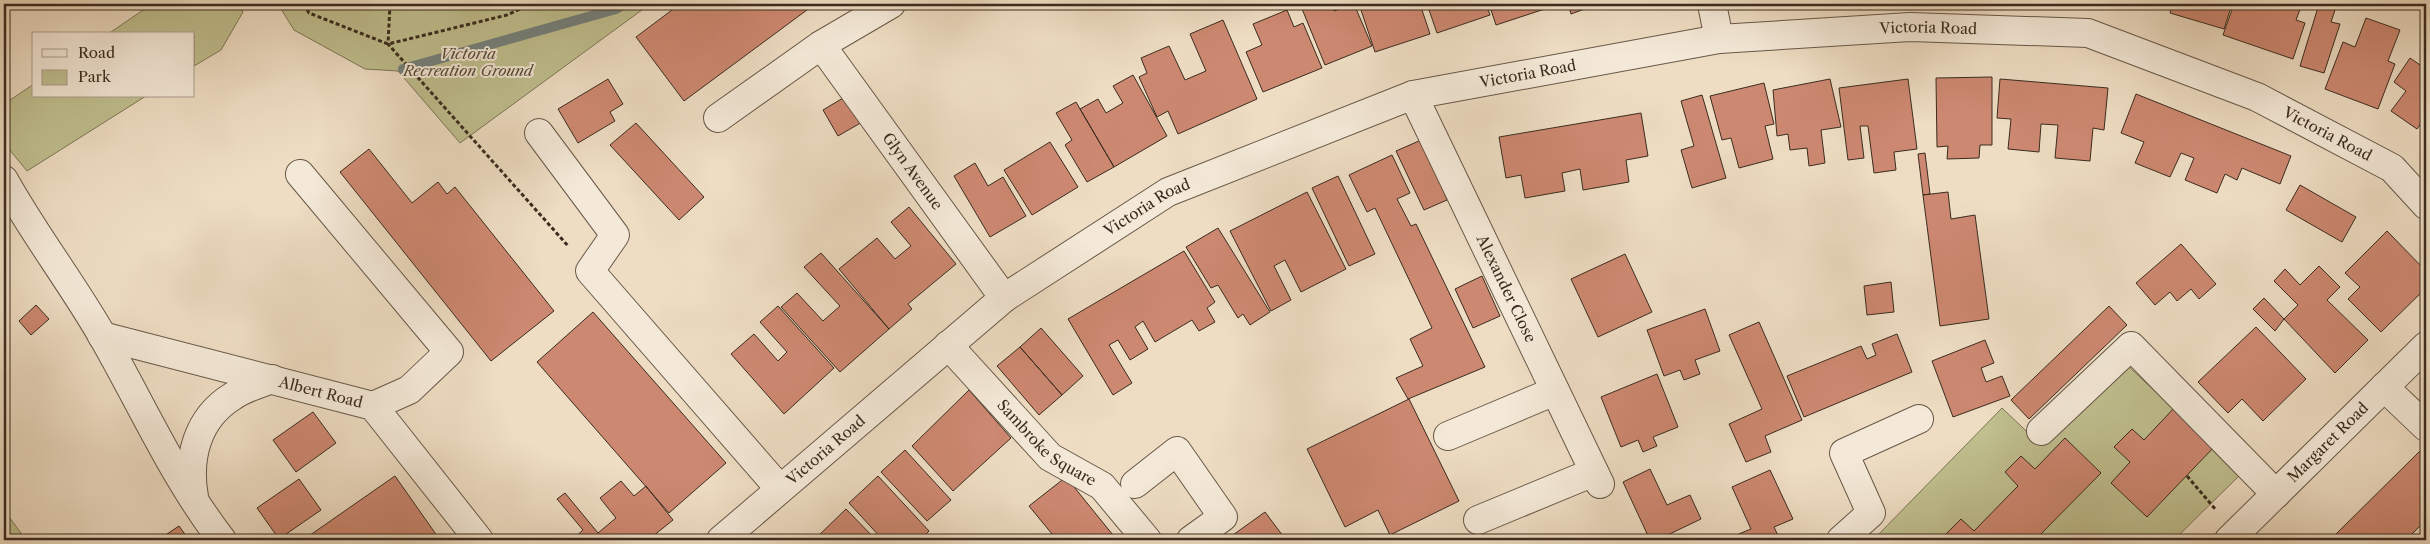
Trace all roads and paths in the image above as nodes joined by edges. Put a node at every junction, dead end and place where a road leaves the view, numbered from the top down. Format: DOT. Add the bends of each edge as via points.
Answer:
graph roads {
  1 [pos="304,4"];
  2 [pos="390,4"];
  3 [pos="531,4"];
  4 [pos="892,4"];
  5 [pos="1712,4"];
  6 [pos="1720,39"];
  7 [pos="388,44"];
  8 [pos="821,45"];
  9 [pos="1413,94"];
  10 [pos="718,118"];
  11 [pos="538,133"];
  12 [pos="300,174"];
  13 [pos="4,180"];
  14 [pos="2426,205"];
  15 [pos="590,271"];
  16 [pos="1004,298"];
  17 [pos="102,336"];
  18 [pos="948,345"];
  19 [pos="2426,346"];
  20 [pos="272,379"];
  21 [pos="2384,387"];
  22 [pos="1555,391"];
  23 [pos="373,406"];
  24 [pos="1919,418"];
  25 [pos="2426,427"];
  26 [pos="2041,431"];
  27 [pos="1448,436"];
  28 [pos="2187,476"];
  29 [pos="1135,484"];
  30 [pos="780,489"];
  31 [pos="2276,494"];
  32 [pos="196,506"];
  33 [pos="1478,520"];
  34 [pos="2232,537"];
  35 [pos="222,540"];
  36 [pos="479,540"];
  37 [pos="720,540"];
  38 [pos="1146,540"];
  39 [pos="1191,540"];
  40 [pos="1841,540"];
  1 -- 7 [label="path" via="309,13"];
  2 -- 7 [label="path"];
  3 -- 7 [label="path" via="507,15"];
  4 -- 8 [label="street"];
  5 -- 6 [label="street"];
  6 -- 9 [label="street, Victoria Road"];
  6 -- 14 [label="street, Victoria Road" via="1910,27 2088,33 2257,97 2392,168"];
  7 -- 15 [label="path"];
  8 -- 10 [label="street"];
  8 -- 16 [label="street, Glyn Avenue"];
  9 -- 16 [label="street, Victoria Road" via="1168,192"];
  9 -- 22 [label="street, Alexander Close"];
  11 -- 15 [label="street" via="614,235"];
  12 -- 23 [label="street" via="449,352 409,390"];
  13 -- 17 [label="street" via="18,207"];
  15 -- 30 [label="street"];
  16 -- 18 [label="street, Victoria Road"];
  17 -- 20 [label="street, Albert Road"];
  17 -- 32 [label="street"];
  18 -- 30 [label="street, Victoria Road"];
  18 -- 38 [label="street, Sambroke Square" via="1050,457 1102,486"];
  19 -- 21 [label="street, Margaret Road"];
  20 -- 23 [label="street, Albert Road"];
  20 -- 32 [label="street" via="233,396 211,416 195,441 190,476"];
  21 -- 25 [label="street"];
  21 -- 31 [label="street, Margaret Road"];
  22 -- 27 [label="street"];
  22 -- 33 [label="street, Alexander Close" via="1597,478"];
  23 -- 36 [label="street, Albert Road"];
  24 -- 40 [label="street" via="1844,453 1871,513"];
  26 -- 31 [label="street" via="2131,346"];
  28 -- 34 [label="path"];
  29 -- 39 [label="street" via="1177,451 1222,517"];
  30 -- 37 [label="street, Victoria Road"];
  31 -- 34 [label="street, Margaret Road"];
  32 -- 35 [label="street"];
}
